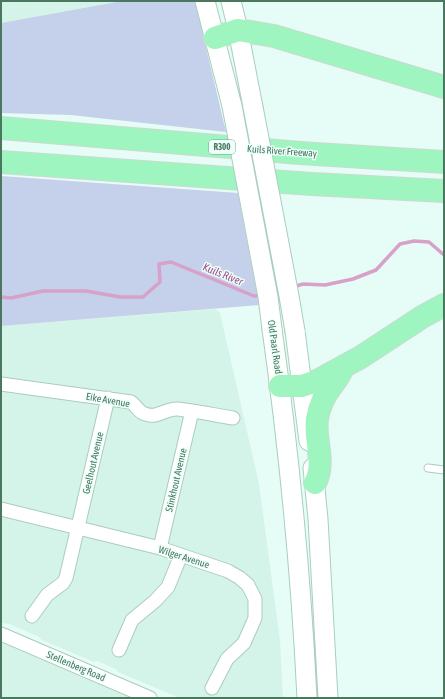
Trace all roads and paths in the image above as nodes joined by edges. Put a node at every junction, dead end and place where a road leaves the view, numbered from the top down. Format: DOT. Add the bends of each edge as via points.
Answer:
graph roads {
  1 [pos="205,1"];
  2 [pos="231,1"];
  3 [pos="238,30"];
  4 [pos="215,38"];
  5 [pos="444,87"];
  6 [pos="1,128"];
  7 [pos="1,162"];
  8 [pos="444,162"];
  9 [pos="444,191"];
  10 [pos="444,305"];
  11 [pos="343,368"];
  12 [pos="1,384"];
  13 [pos="280,386"];
  14 [pos="302,386"];
  15 [pos="108,398"];
  16 [pos="192,411"];
  17 [pos="233,418"];
  18 [pos="428,468"];
  19 [pos="444,470"];
  20 [pos="314,483"];
  21 [pos="1,509"];
  22 [pos="78,528"];
  23 [pos="160,548"];
  24 [pos="181,555"];
  25 [pos="32,616"];
  26 [pos="1,634"];
  27 [pos="119,650"];
  28 [pos="212,688"];
  29 [pos="150,698"];
  30 [pos="307,698"];
  31 [pos="328,698"];
  1 -- 4 [label="main road, Old Paarl Road"];
  2 -- 3 [label="main road"];
  3 -- 4 [label="highway"];
  3 -- 5 [label="highway" via="274,36"];
  3 -- 14 [label="main road, bridge" via="288,288"];
  4 -- 13 [label="main road, Old Paarl Road, bridge" via="232,106 268,297"];
  6 -- 8 [label="highway, Kuils River Freeway / R300"];
  7 -- 9 [label="highway"];
  10 -- 11 [label="highway"];
  11 -- 14 [label="highway"];
  11 -- 20 [label="highway" via="325,395 319,411 317,428 320,464 318,478"];
  12 -- 15 [label="street, Eike Avenue"];
  13 -- 14 [label="highway"];
  13 -- 30 [label="main road, Old Paarl Road" via="294,515"];
  14 -- 20 [label="main road"];
  15 -- 16 [label="street, Eike Avenue" via="132,403 141,412 151,416 176,409"];
  15 -- 22 [label="street, Geelhout Avenue"];
  16 -- 17 [label="street, Eike Avenue"];
  16 -- 23 [label="street, Stinkhout Avenue"];
  18 -- 19 [label="lane"];
  20 -- 31 [label="main road"];
  21 -- 22 [label="street, Wilger Avenue"];
  22 -- 23 [label="street, Wilger Avenue"];
  22 -- 25 [label="street, Geelhout Avenue" via="65,581 49,593"];
  23 -- 24 [label="street, Wilger Avenue"];
  24 -- 27 [label="street" via="168,587 132,620"];
  24 -- 28 [label="street, Wilger Avenue" via="228,571 240,578 248,585 255,599 255,618 247,636 241,646 227,659"];
  26 -- 29 [label="street, Stellenberg Road"];
}
